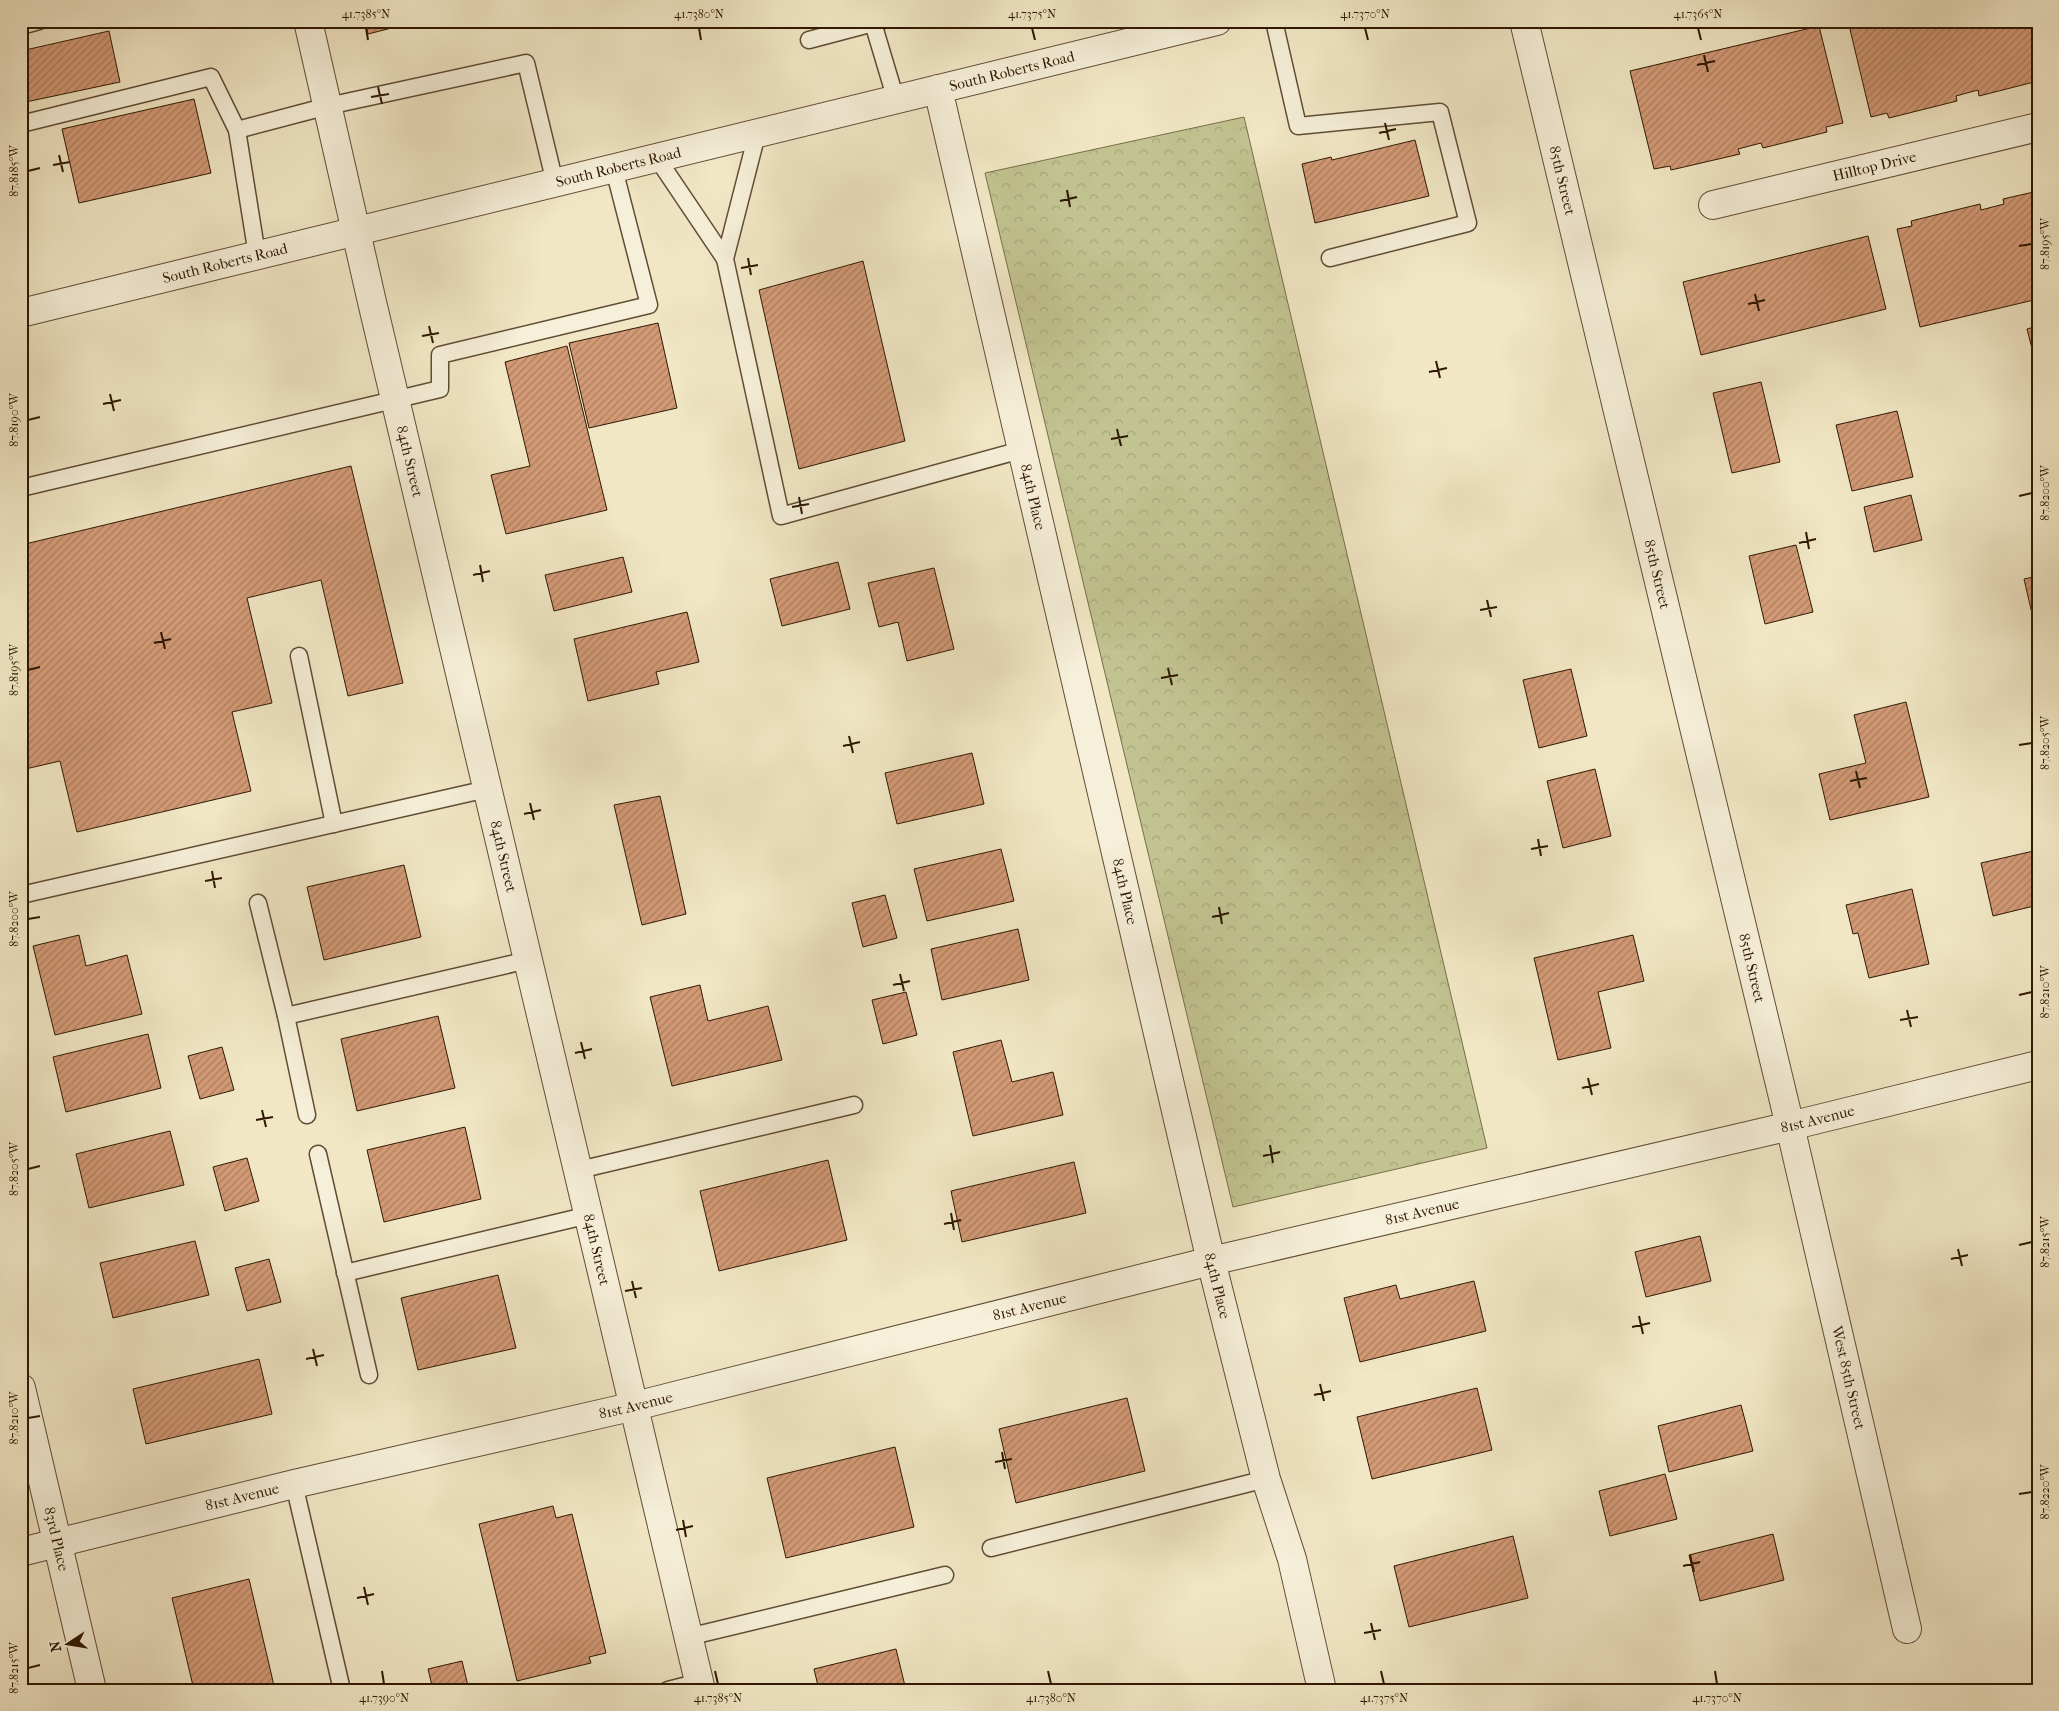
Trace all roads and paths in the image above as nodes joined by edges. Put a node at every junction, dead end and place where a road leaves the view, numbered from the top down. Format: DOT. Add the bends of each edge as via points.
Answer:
graph roads {
  1 [pos="39,21"];
  2 [pos="308,21"];
  3 [pos="1217,21"];
  4 [pos="1274,21"];
  5 [pos="1524,21"];
  6 [pos="877,22"];
  7 [pos="21,26"];
  8 [pos="1174,26"];
  9 [pos="810,40"];
  10 [pos="938,89"];
  11 [pos="896,100"];
  12 [pos="328,106"];
  13 [pos="21,124"];
  14 [pos="2038,127"];
  15 [pos="237,130"];
  16 [pos="757,134"];
  17 [pos="657,158"];
  18 [pos="614,169"];
  19 [pos="554,183"];
  20 [pos="1713,205"];
  21 [pos="356,232"];
  22 [pos="257,255"];
  23 [pos="1330,258"];
  24 [pos="725,259"];
  25 [pos="21,313"];
  26 [pos="395,399"];
  27 [pos="1021,450"];
  28 [pos="21,488"];
  29 [pos="299,656"];
  30 [pos="487,788"];
  31 [pos="334,824"];
  32 [pos="21,895"];
  33 [pos="258,903"];
  34 [pos="528,960"];
  35 [pos="286,1016"];
  36 [pos="2038,1065"];
  37 [pos="854,1105"];
  38 [pos="308,1115"];
  39 [pos="1790,1126"];
  40 [pos="318,1154"];
  41 [pos="578,1170"];
  42 [pos="589,1215"];
  43 [pos="1211,1260"];
  44 [pos="345,1272"];
  45 [pos="369,1375"];
  46 [pos="21,1388"];
  47 [pos="634,1406"];
  48 [pos="1266,1479"];
  49 [pos="294,1484"];
  50 [pos="58,1543"];
  51 [pos="990,1548"];
  52 [pos="21,1552"];
  53 [pos="945,1575"];
  54 [pos="1907,1629"];
  55 [pos="688,1637"];
  56 [pos="700,1686"];
  57 [pos="92,1690"];
  58 [pos="342,1690"];
  59 [pos="668,1690"];
  60 [pos="1322,1690"];
  1 -- 7 [label="lane"];
  2 -- 12 [label="street, 84th Street"];
  3 -- 8 [label="street, South Roberts Road"];
  4 -- 23 [label="lane" via="1298,126 1440,112 1468,223"];
  5 -- 39 [label="street, 85th Street"];
  6 -- 9 [label="lane"];
  6 -- 11 [label="lane"];
  8 -- 10 [label="street, South Roberts Road"];
  10 -- 11 [label="street, South Roberts Road"];
  10 -- 27 [label="street, 84th Place"];
  11 -- 16 [label="street, South Roberts Road"];
  12 -- 15 [label="lane"];
  12 -- 19 [label="lane" via="526,64"];
  12 -- 21 [label="street, 84th Street"];
  13 -- 15 [label="lane" via="211,76"];
  14 -- 20 [label="street, Hilltop Drive"];
  15 -- 22 [label="lane"];
  16 -- 17 [label="street, South Roberts Road"];
  16 -- 24 [label="lane"];
  17 -- 18 [label="street, South Roberts Road"];
  17 -- 24 [label="lane"];
  18 -- 19 [label="street, South Roberts Road"];
  18 -- 26 [label="lane" via="649,305 440,355 440,389"];
  19 -- 21 [label="street, South Roberts Road"];
  21 -- 22 [label="street, South Roberts Road"];
  21 -- 26 [label="street, 84th Street"];
  22 -- 25 [label="street, South Roberts Road"];
  24 -- 27 [label="lane" via="781,516"];
  26 -- 28 [label="lane"];
  26 -- 30 [label="street, 84th Street"];
  27 -- 43 [label="street, 84th Place"];
  29 -- 31 [label="lane"];
  30 -- 31 [label="lane"];
  30 -- 34 [label="street, 84th Street"];
  31 -- 32 [label="lane"];
  33 -- 35 [label="lane"];
  34 -- 35 [label="lane"];
  34 -- 41 [label="street, 84th Street"];
  35 -- 38 [label="lane"];
  36 -- 39 [label="street, 81st Avenue"];
  37 -- 41 [label="lane"];
  39 -- 43 [label="street, 81st Avenue"];
  39 -- 54 [label="street, West 85th Street"];
  40 -- 44 [label="lane"];
  41 -- 42 [label="street, 84th Street"];
  42 -- 44 [label="lane"];
  42 -- 47 [label="street, 84th Street"];
  43 -- 47 [label="street, 81st Avenue"];
  43 -- 48 [label="street, 84th Place"];
  44 -- 45 [label="lane"];
  46 -- 50 [label="street, 83rd Place"];
  47 -- 49 [label="street, 81st Avenue"];
  47 -- 55 [label="street, 84th Street"];
  48 -- 51 [label="lane"];
  48 -- 60 [label="street, 84th Place" via="1292,1560"];
  49 -- 50 [label="street, 81st Avenue"];
  49 -- 58 [label="lane"];
  50 -- 52 [label="street, 81st Avenue"];
  50 -- 57 [label="street, 83rd Place"];
  53 -- 55 [label="lane"];
  55 -- 56 [label="street, 84th Street"];
  56 -- 59 [label="lane"];
}
